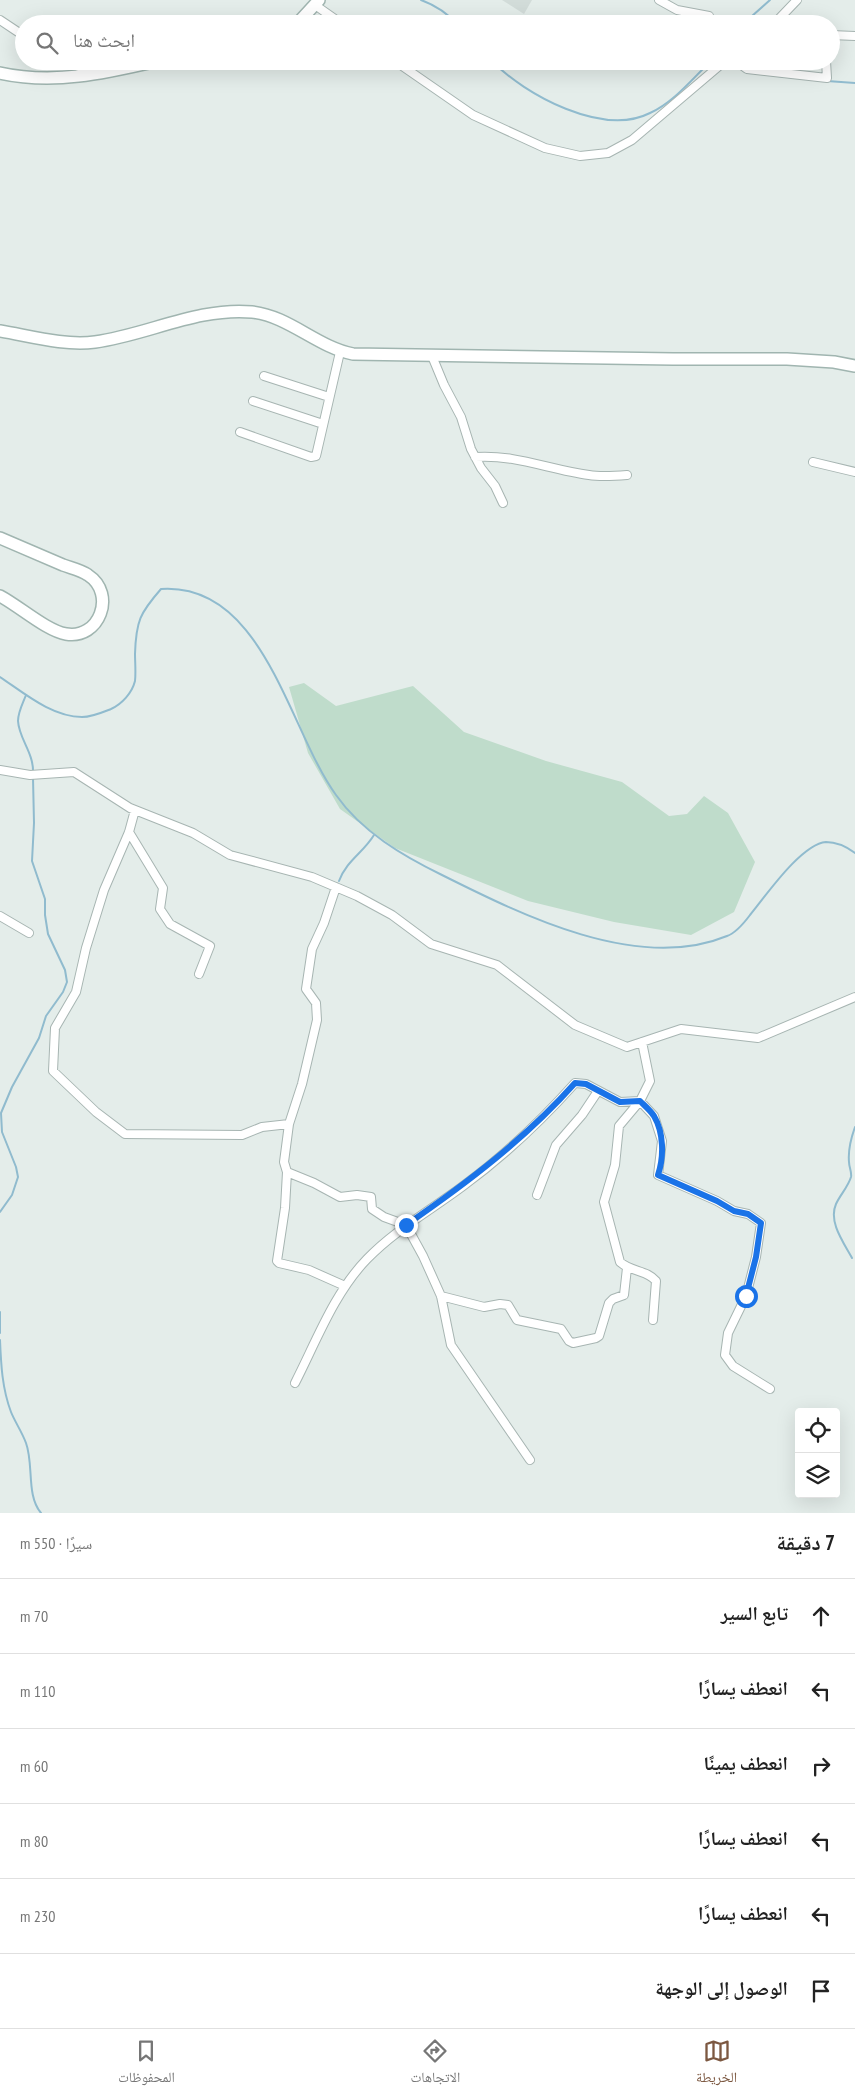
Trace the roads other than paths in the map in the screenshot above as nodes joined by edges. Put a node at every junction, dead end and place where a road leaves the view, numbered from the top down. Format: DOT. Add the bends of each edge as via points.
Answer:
graph roads {
  1 [pos="659,0"];
  2 [pos="797,0"];
  3 [pos="317,2"];
  4 [pos="305,15"];
  5 [pos="332,15"];
  6 [pos="703,15"];
  7 [pos="783,15"];
  8 [pos="0,20"];
  9 [pos="15,30"];
  10 [pos="840,35"];
  11 [pos="855,36"];
  12 [pos="62,70"];
  13 [pos="87,70"];
  14 [pos="119,70"];
  15 [pos="408,70"];
  16 [pos="714,70"];
  17 [pos="756,70"];
  18 [pos="827,70"];
  19 [pos="0,74"];
  20 [pos="102,74"];
  21 [pos="61,79"];
  22 [pos="0,331"];
  23 [pos="340,352"];
  24 [pos="432,356"];
  25 [pos="855,366"];
  26 [pos="264,376"];
  27 [pos="329,397"];
  28 [pos="253,401"];
  29 [pos="323,424"];
  30 [pos="240,432"];
  31 [pos="475,457"];
  32 [pos="813,462"];
  33 [pos="855,472"];
  34 [pos="627,475"];
  35 [pos="503,503"];
  36 [pos="0,538"];
  37 [pos="0,596"];
  38 [pos="0,770"];
  39 [pos="135,810"];
  40 [pos="129,832"];
  41 [pos="336,887"];
  42 [pos="0,916"];
  43 [pos="29,933"];
  44 [pos="199,974"];
  45 [pos="855,996"];
  46 [pos="642,1042"];
  47 [pos="598,1092"];
  48 [pos="640,1101"];
  49 [pos="289,1124"];
  50 [pos="287,1172"];
  51 [pos="537,1195"];
  52 [pos="406,1225"];
  53 [pos="627,1268"];
  54 [pos="345,1286"];
  55 [pos="441,1296"];
  56 [pos="653,1320"];
  57 [pos="295,1384"];
  58 [pos="770,1389"];
  59 [pos="530,1460"];
  1 -- 6 [label="street" via="677,10"];
  2 -- 7 [label="street"];
  3 -- 4 [label="street"];
  3 -- 5 [label="street"];
  8 -- 9 [label="street"];
  10 -- 11 [label="street"];
  12 -- 21 [label="street"];
  13 -- 20 [label="street"];
  14 -- 20 [label="street"];
  15 -- 16 [label="street" via="473,115 545,148 580,156 608,152 632,140"];
  17 -- 18 [label="street" via="827,78"];
  19 -- 21 [label="street"];
  20 -- 21 [label="street"];
  22 -- 23 [label="street" via="68,342 94,342 205,316 252,312 276,318"];
  23 -- 24 [label="street"];
  23 -- 27 [label="street"];
  24 -- 25 [label="street" via="786,359"];
  24 -- 31 [label="street"];
  26 -- 27 [label="street"];
  27 -- 29 [label="street"];
  28 -- 29 [label="street"];
  29 -- 30 [label="street" via="318,454 313,457"];
  31 -- 34 [label="street" via="499,457 590,475"];
  31 -- 35 [label="street"];
  32 -- 33 [label="street"];
  36 -- 37 [label="street" via="88,575 101,591 104,601 102,612 91,627 72,635 56,630"];
  38 -- 39 [label="street" via="30,775 74,772"];
  39 -- 40 [label="street"];
  39 -- 41 [label="street" via="193,833 230,855 312,877"];
  40 -- 44 [label="street" via="163,888 160,909 170,924 210,946"];
  40 -- 49 [label="street" via="104,890 76,992 55,1028 54,1071 96,1112 126,1134 242,1135 262,1127"];
  41 -- 46 [label="street" via="384,910 431,944 497,966 575,1025 627,1047"];
  41 -- 49 [label="street" via="312,949 306,988 316,1003 317,1020"];
  42 -- 43 [label="street"];
  45 -- 46 [label="street" via="758,1038 681,1029"];
  46 -- 48 [label="street" via="650,1081"];
  47 -- 48 [label="street" via="620,1102"];
  47 -- 51 [label="street" via="556,1145"];
  47 -- 52 [label="street" via="586,1084 575,1083 550,1111 506,1150 464,1185"];
  48 -- 53 [label="street" via="619,1126 615,1165 604,1202 620,1262"];
  48 -- 58 [label="street" via="654,1116 662,1141 658,1175 734,1211 748,1214 761,1223 746,1296 728,1333 725,1355 733,1366"];
  49 -- 50 [label="street" via="284,1162"];
  50 -- 52 [label="street" via="340,1197 371,1197 372,1209"];
  50 -- 54 [label="street" via="277,1261 326,1276"];
  52 -- 54 [label="street" via="367,1259"];
  52 -- 55 [label="street"];
  53 -- 55 [label="street" via="624,1295 613,1298 609,1303 599,1336 573,1342 567,1340 560,1329 517,1320 508,1305 484,1307"];
  53 -- 56 [label="street" via="651,1275 656,1281"];
  54 -- 57 [label="street"];
  55 -- 59 [label="street" via="452,1345"];
}
